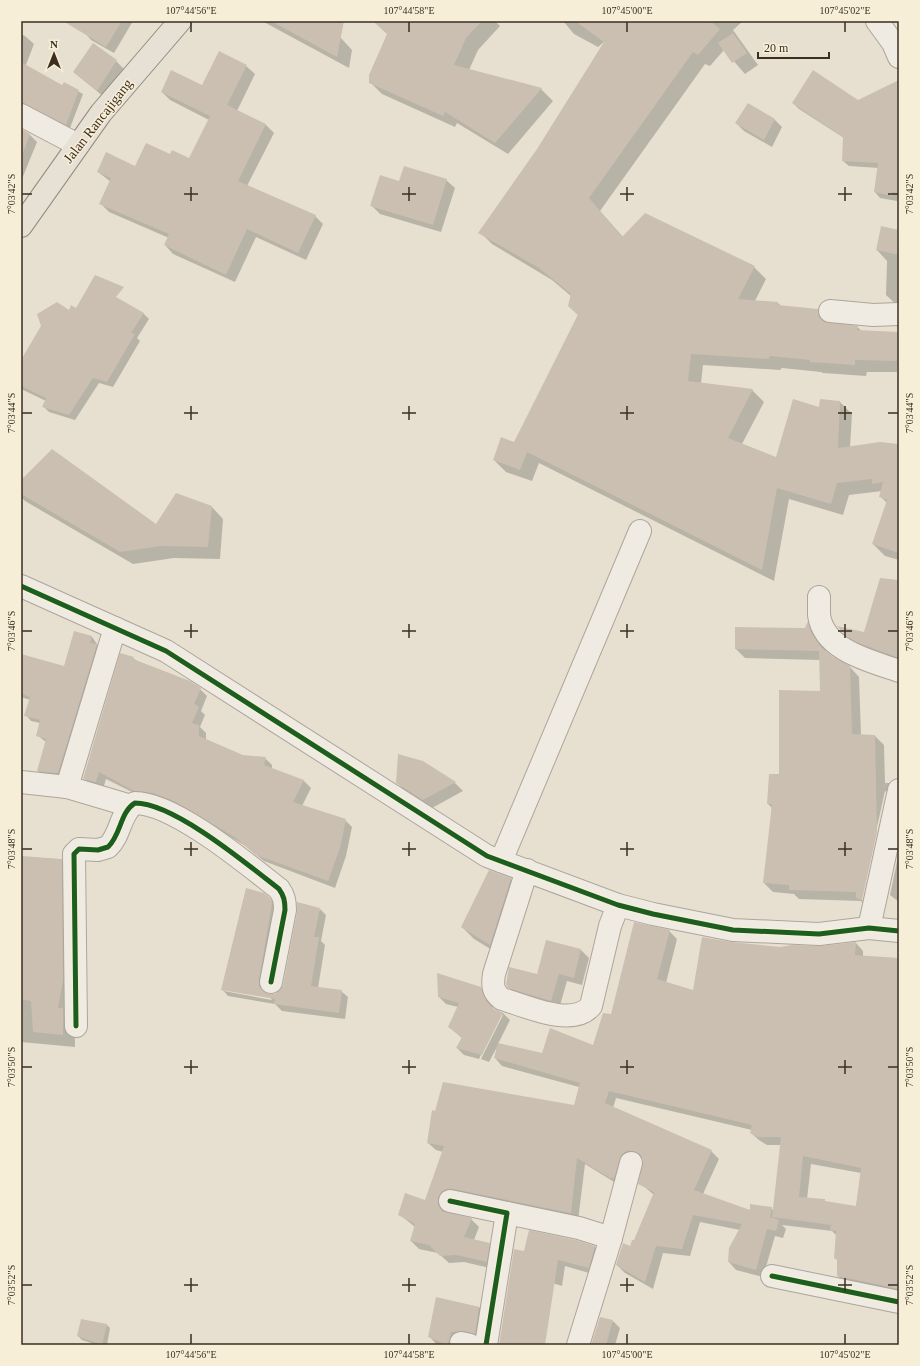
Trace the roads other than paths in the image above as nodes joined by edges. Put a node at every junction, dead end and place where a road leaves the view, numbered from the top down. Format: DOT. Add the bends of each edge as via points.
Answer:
graph roads {
  1 [pos="180,21"];
  2 [pos="877,21"];
  3 [pos="897,47"];
  4 [pos="21,115"];
  5 [pos="78,145"];
  6 [pos="21,226"];
  7 [pos="830,312"];
  8 [pos="899,314"];
  9 [pos="640,531"];
  10 [pos="21,586"];
  11 [pos="819,597"];
  12 [pos="115,628"];
  13 [pos="899,670"];
  14 [pos="21,782"];
  15 [pos="67,787"];
  16 [pos="899,790"];
  17 [pos="131,806"];
  18 [pos="501,861"];
  19 [pos="527,870"];
  20 [pos="618,905"];
  21 [pos="869,928"];
  22 [pos="899,931"];
  23 [pos="271,982"];
  24 [pos="76,1026"];
  25 [pos="631,1163"];
  26 [pos="450,1201"];
  27 [pos="507,1213"];
  28 [pos="611,1238"];
  29 [pos="772,1276"];
  30 [pos="899,1302"];
  31 [pos="486,1345"];
  32 [pos="578,1345"];
  1 -- 5 [label="main road, Jalan Rancajigang" via="101,113"];
  2 -- 3 [label="street"];
  4 -- 5 [label="street"];
  5 -- 6 [label="main road, Jalan Rancajigang"];
  7 -- 8 [label="street"];
  9 -- 18 [label="street"];
  10 -- 12 [label="street"];
  11 -- 13 [label="street" via="819,616 824,629 835,643 868,660"];
  12 -- 15 [label="street"];
  12 -- 18 [label="street" via="166,651 480,852"];
  14 -- 15 [label="street"];
  15 -- 17 [label="street"];
  16 -- 21 [label="street"];
  17 -- 23 [label="street" via="135,803 148,804 170,813 216,841 279,888 285,902 285,910"];
  17 -- 24 [label="street" via="119,832 108,847 98,850 78,849 74,854"];
  18 -- 19 [label="street"];
  19 -- 20 [label="street"];
  19 -- 20 [label="street" via="494,974 492,985 495,993 502,999 560,1016 585,1013 591,1006 610,926"];
  20 -- 21 [label="street" via="733,930 819,934"];
  21 -- 22 [label="street"];
  25 -- 28 [label="street"];
  26 -- 27 [label="street"];
  27 -- 28 [label="street" via="579,1228"];
  27 -- 31 [label="street"];
  28 -- 32 [label="street"];
  29 -- 30 [label="street"];
}
